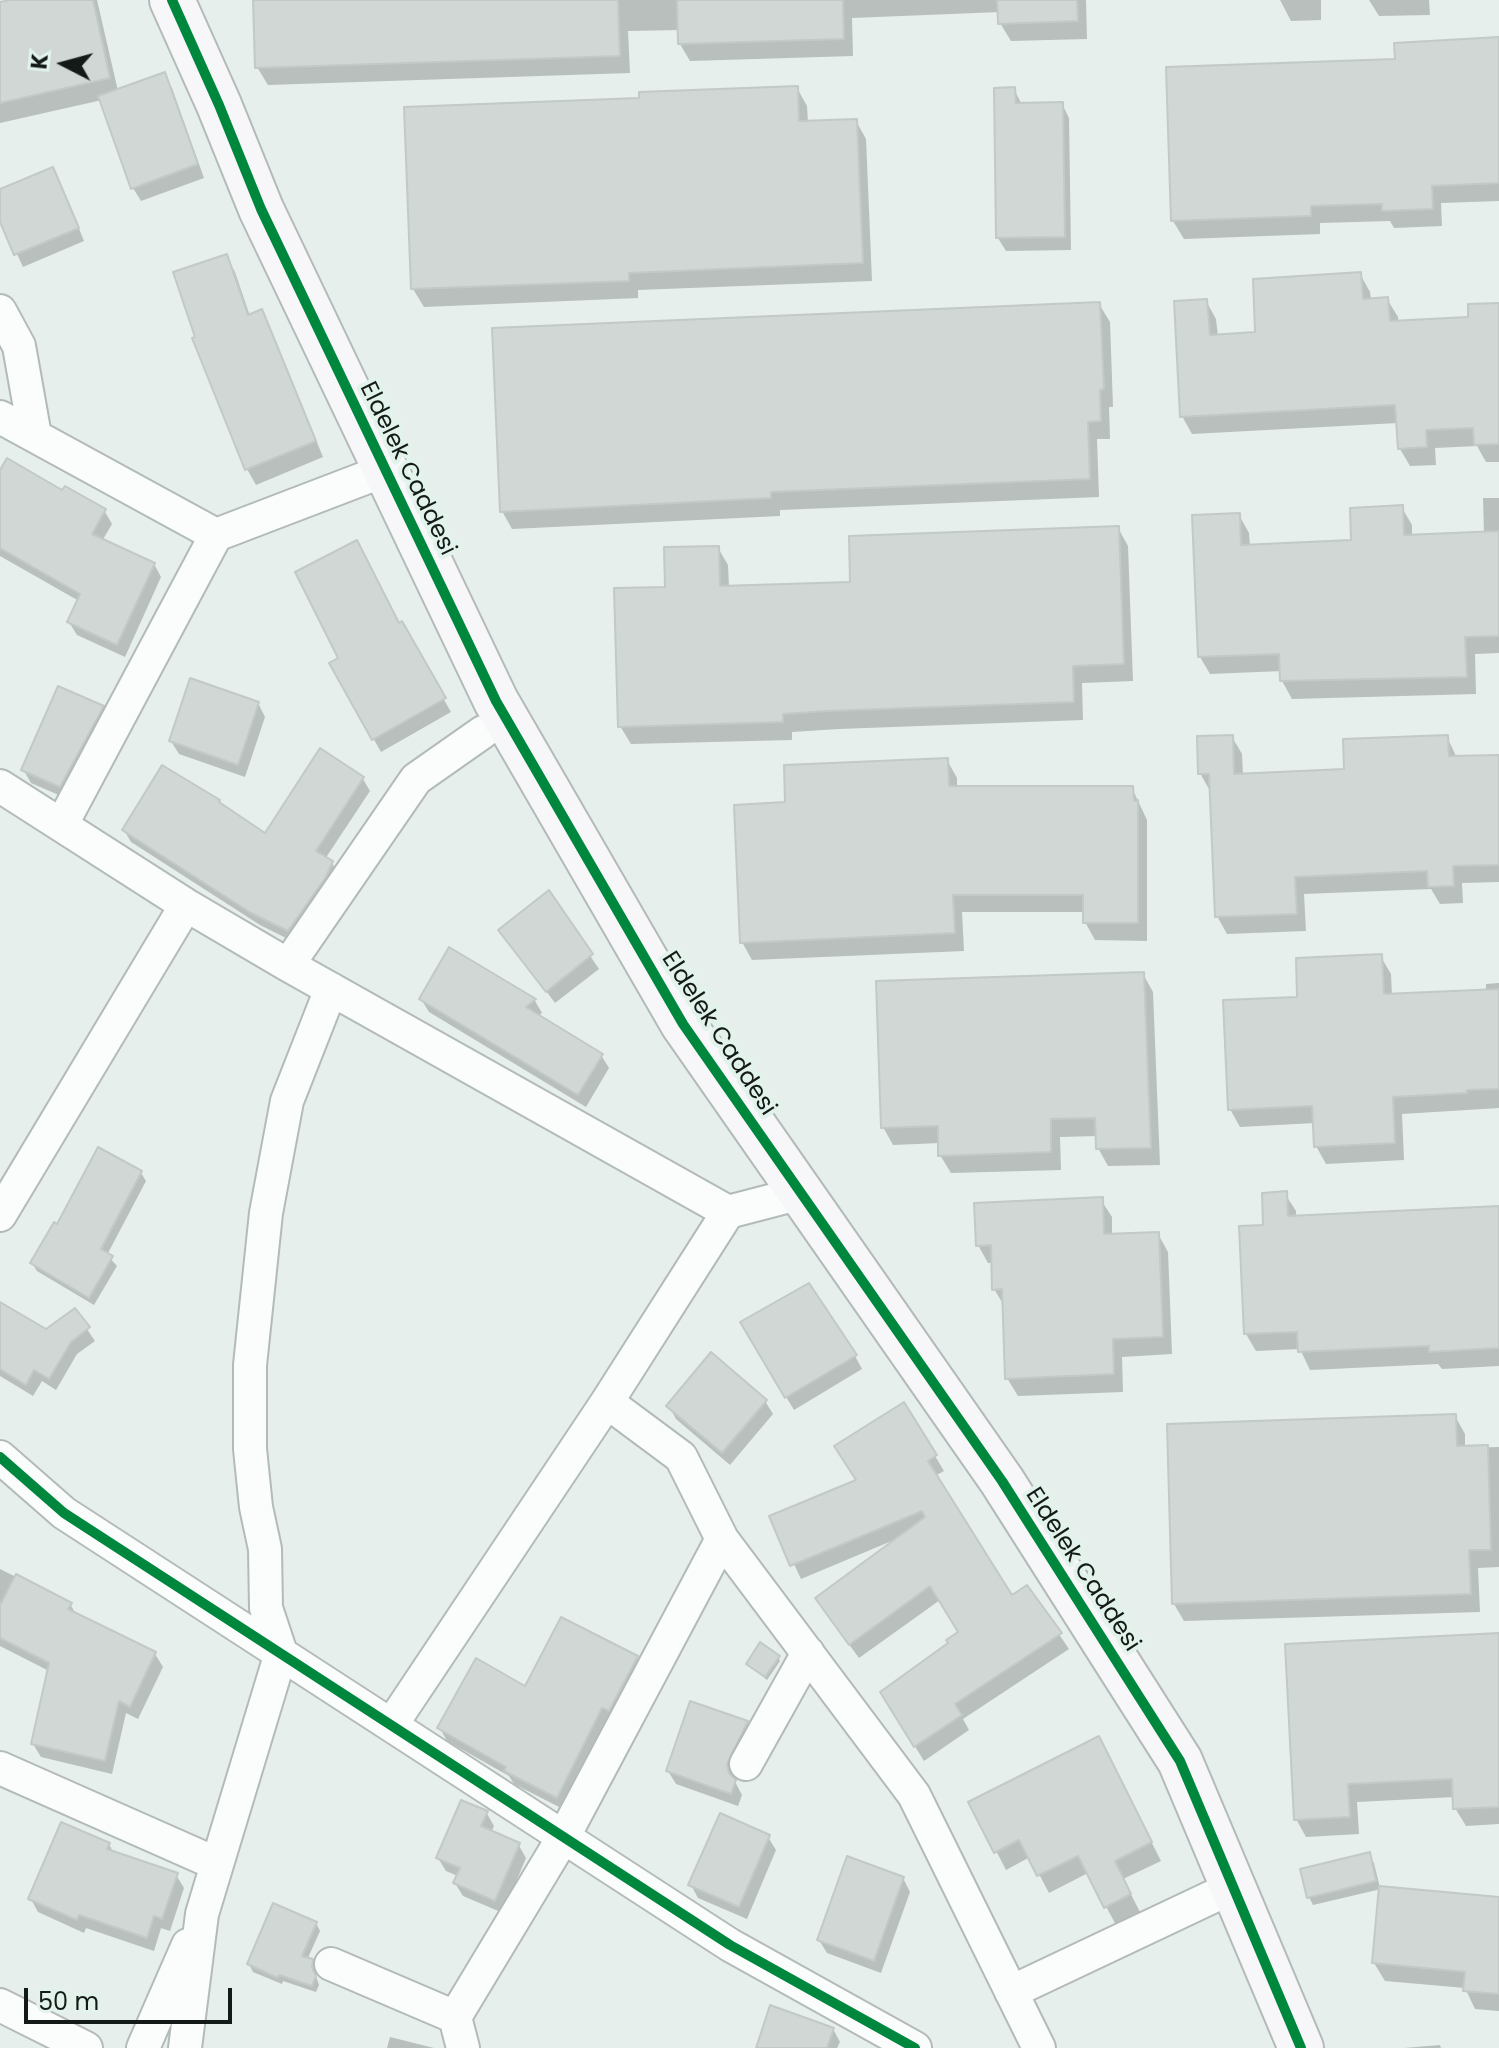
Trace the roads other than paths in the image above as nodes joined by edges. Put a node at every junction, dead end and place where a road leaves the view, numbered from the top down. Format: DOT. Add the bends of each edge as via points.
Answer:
graph roads {
  1 [pos="172,0"];
  2 [pos="0,311"];
  3 [pos="0,417"];
  4 [pos="35,436"];
  5 [pos="386,470"];
  6 [pos="216,535"];
  7 [pos="483,732"];
  8 [pos="0,786"];
  9 [pos="62,824"];
  10 [pos="186,905"];
  11 [pos="288,965"];
  12 [pos="331,989"];
  13 [pos="801,1193"];
  14 [pos="728,1212"];
  15 [pos="0,1215"];
  16 [pos="607,1402"];
  17 [pos="0,1457"];
  18 [pos="722,1539"];
  19 [pos="281,1653"];
  20 [pos="808,1653"];
  21 [pos="392,1724"];
  22 [pos="746,1764"];
  23 [pos="0,1768"];
  24 [pos="564,1836"];
  25 [pos="217,1864"];
  26 [pos="1233,1887"];
  27 [pos="202,1914"];
  28 [pos="331,1964"];
  29 [pos="1011,1992"];
  30 [pos="0,2005"];
  31 [pos="455,2017"];
  32 [pos="86,2048"];
  33 [pos="143,2048"];
  34 [pos="185,2048"];
  35 [pos="463,2048"];
  36 [pos="915,2048"];
  37 [pos="1039,2048"];
  38 [pos="1301,2048"];
  1 -- 5 [label="street, Eldelek Caddesi" via="261,209"];
  2 -- 4 [label="street" via="19,346"];
  3 -- 4 [label="street"];
  4 -- 6 [label="street"];
  5 -- 6 [label="street"];
  5 -- 13 [label="street, Eldelek Caddesi" via="496,701 683,1024"];
  6 -- 9 [label="street"];
  7 -- 11 [label="street" via="416,779"];
  8 -- 9 [label="street"];
  9 -- 10 [label="street"];
  10 -- 11 [label="street"];
  10 -- 15 [label="street"];
  11 -- 12 [label="street"];
  12 -- 14 [label="street"];
  12 -- 19 [label="street" via="287,1101 266,1213 250,1365 250,1449 265,1549 266,1608"];
  13 -- 14 [label="street"];
  13 -- 26 [label="street, Eldelek Caddesi" via="1002,1481 1180,1761"];
  14 -- 16 [label="street"];
  16 -- 18 [label="street" via="681,1457"];
  16 -- 21 [label="street"];
  17 -- 19 [label="street" via="64,1513"];
  18 -- 20 [label="street"];
  18 -- 24 [label="street"];
  19 -- 21 [label="street"];
  19 -- 25 [label="street"];
  20 -- 22 [label="street"];
  20 -- 29 [label="street" via="914,1795"];
  21 -- 24 [label="street"];
  23 -- 25 [label="street"];
  24 -- 31 [label="street"];
  24 -- 36 [label="street" via="730,1945"];
  25 -- 27 [label="street"];
  26 -- 29 [label="street"];
  26 -- 38 [label="street, Eldelek Caddesi"];
  27 -- 33 [label="street"];
  27 -- 34 [label="street"];
  28 -- 31 [label="street"];
  29 -- 37 [label="street"];
  30 -- 32 [label="street"];
  31 -- 35 [label="street"];
}
